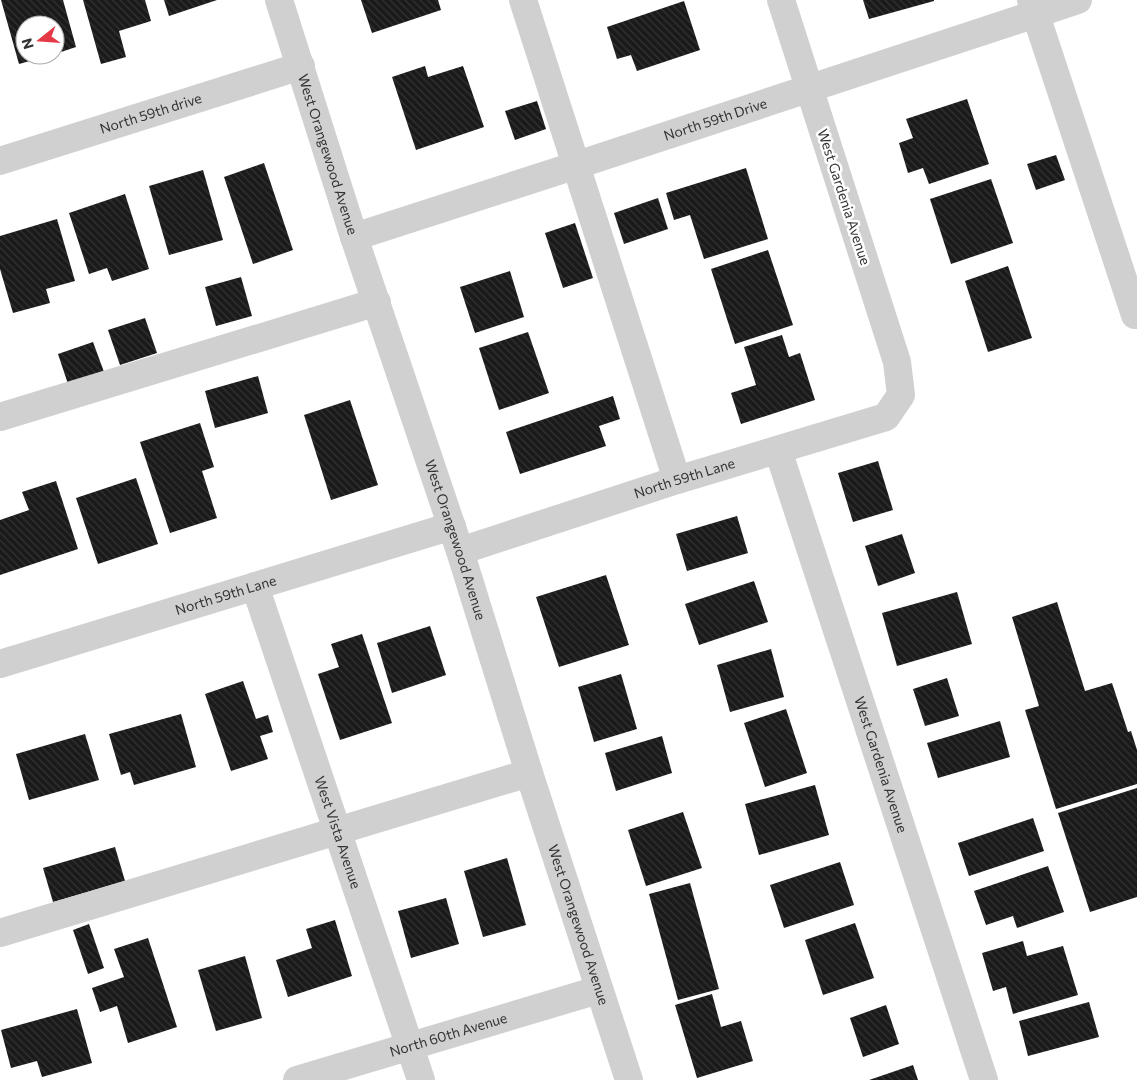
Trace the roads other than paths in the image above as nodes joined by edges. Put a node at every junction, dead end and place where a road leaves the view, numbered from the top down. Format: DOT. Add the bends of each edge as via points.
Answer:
graph roads {
  1 [pos="279,0"];
  2 [pos="523,0"];
  3 [pos="781,0"];
  4 [pos="1078,0"];
  5 [pos="1033,7"];
  6 [pos="301,66"];
  7 [pos="810,87"];
  8 [pos="0,161"];
  9 [pos="577,165"];
  10 [pos="354,237"];
  11 [pos="377,302"];
  12 [pos="1135,315"];
  13 [pos="901,395"];
  14 [pos="0,417"];
  15 [pos="778,450"];
  16 [pos="677,480"];
  17 [pos="456,538"];
  18 [pos="255,586"];
  19 [pos="0,664"];
  20 [pos="529,773"];
  21 [pos="337,831"];
  22 [pos="0,933"];
  23 [pos="598,990"];
  24 [pos="410,1046"];
  25 [pos="297,1080"];
  26 [pos="420,1080"];
  27 [pos="629,1080"];
  28 [pos="984,1080"];
  1 -- 6 [label="street, West Orangewood Avenue"];
  2 -- 9 [label="street"];
  3 -- 7 [label="street, West Gardenia Avenue"];
  4 -- 5 [label="street, North 59th Drive"];
  5 -- 7 [label="street, North 59th Drive"];
  5 -- 12 [label="street"];
  6 -- 8 [label="street, North 59th drive"];
  6 -- 10 [label="street, West Orangewood Avenue"];
  7 -- 9 [label="street, North 59th Drive"];
  7 -- 13 [label="street, West Gardenia Avenue" via="897,362"];
  9 -- 10 [label="street, North 59th Drive"];
  9 -- 16 [label="street"];
  10 -- 11 [label="street, West Orangewood Avenue"];
  11 -- 14 [label="street"];
  11 -- 17 [label="street, West Orangewood Avenue"];
  13 -- 15 [label="street, North 59th Lane" via="886,417"];
  15 -- 16 [label="street, North 59th Lane"];
  15 -- 28 [label="street, West Gardenia Avenue"];
  16 -- 17 [label="street, North 59th Lane"];
  17 -- 18 [label="street, North 59th Lane"];
  17 -- 20 [label="street, West Orangewood Avenue"];
  18 -- 19 [label="street, North 59th Lane"];
  18 -- 21 [label="street, West Vista Avenue"];
  20 -- 21 [label="street"];
  20 -- 23 [label="street, West Orangewood Avenue"];
  21 -- 22 [label="street"];
  21 -- 24 [label="street, West Vista Avenue"];
  23 -- 24 [label="street, North 60th Avenue"];
  23 -- 27 [label="street, West Orangewood Avenue"];
  24 -- 25 [label="street, North 60th Avenue"];
  24 -- 26 [label="street, West Vista Avenue"];
}
